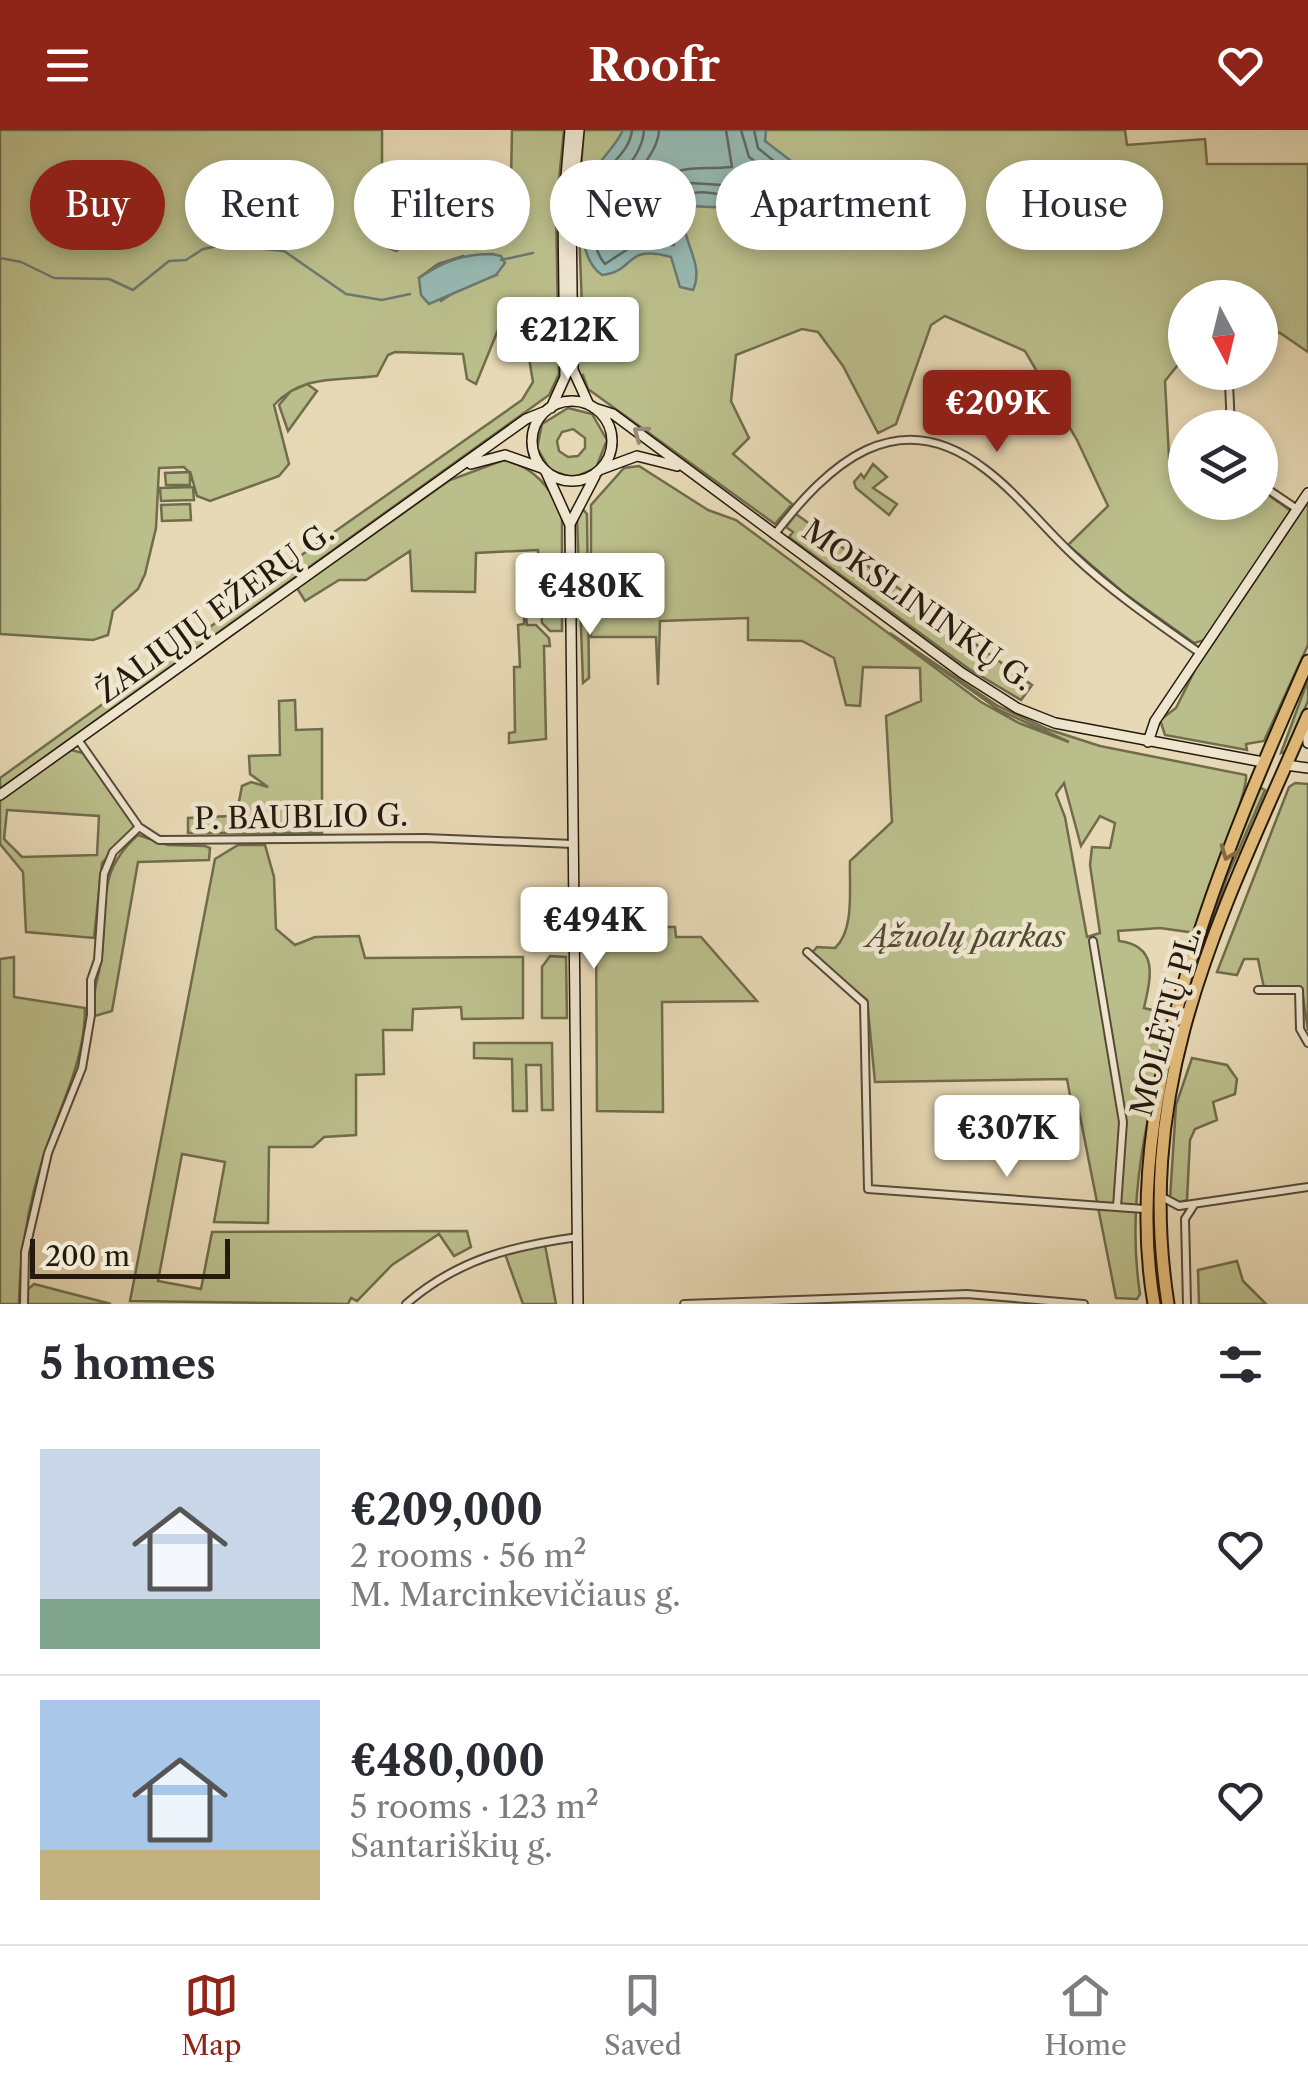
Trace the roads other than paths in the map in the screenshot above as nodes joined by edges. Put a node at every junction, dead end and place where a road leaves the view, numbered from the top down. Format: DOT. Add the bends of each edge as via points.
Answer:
graph roads {
  1 [pos="570,130"];
  2 [pos="579,130"];
  3 [pos="591,406"];
  4 [pos="548,409"];
  5 [pos="681,467"];
  6 [pos="459,469"];
  7 [pos="544,470"];
  8 [pos="598,472"];
  9 [pos="1308,493"];
  10 [pos="1278,496"];
  11 [pos="1297,509"];
  12 [pos="570,525"];
  13 [pos="774,535"];
  14 [pos="1200,654"];
  15 [pos="1308,660"];
  16 [pos="1307,717"];
  17 [pos="79,741"];
  18 [pos="1148,742"];
  19 [pos="1308,743"];
  20 [pos="1263,762"];
  21 [pos="1286,765"];
  22 [pos="1308,768"];
  23 [pos="0,795"];
  24 [pos="139,828"];
  25 [pos="573,844"];
  26 [pos="1094,941"];
  27 [pos="807,952"];
  28 [pos="1258,990"];
  29 [pos="1308,1043"];
  30 [pos="1157,1181"];
  31 [pos="1308,1188"];
  32 [pos="1194,1204"];
  33 [pos="1117,1207"];
  34 [pos="1144,1209"];
  35 [pos="578,1238"];
  36 [pos="24,1300"];
  37 [pos="406,1304"];
  38 [pos="578,1304"];
  39 [pos="684,1304"];
  40 [pos="1084,1304"];
  41 [pos="1154,1304"];
  42 [pos="1168,1304"];
  43 [pos="1187,1304"];
  1 -- 4 [label="main road" via="563,212 565,377"];
  2 -- 3 [label="main road" via="571,212 572,370"];
  3 -- 4 [label="main road" via="566,402"];
  5 -- 3 [label="main road, MOKSLININKŲ G., one-way" via="612,414"];
  3 -- 8 [label="main road" via="612,437"];
  4 -- 6 [label="main road, ŽALIŲJŲ EŽERŲ G."];
  4 -- 7 [label="main road" via="532,434"];
  5 -- 8 [label="main road, MOKSLININKŲ G." via="637,456"];
  5 -- 13 [label="main road, MOKSLININKŲ G."];
  6 -- 7 [label="main road, ŽALIŲJŲ EŽERŲ G." via="506,456"];
  6 -- 17 [label="main road, ŽALIŲJŲ EŽERŲ G."];
  7 -- 8 [label="main road" via="571,482"];
  7 -- 12 [label="main road"];
  8 -- 12 [label="main road"];
  9 -- 11 [label="main road"];
  10 -- 11 [label="street"];
  11 -- 14 [label="main road"];
  12 -- 25 [label="main road"];
  13 -- 14 [label="street" via="822,478 852,455 901,442 944,447 988,470 1104,584"];
  13 -- 18 [label="main road, MOKSLININKŲ G." via="1017,708"];
  14 -- 18 [label="main road"];
  15 -- 20 [label="highway, MOLĖTŲ PL."];
  16 -- 19 [label="main road"];
  16 -- 21 [label="highway, MOLĖTŲ PL."];
  17 -- 23 [label="main road, ŽALIŲJŲ EŽERŲ G."];
  17 -- 24 [label="street"];
  18 -- 20 [label="main road, MOKSLININKŲ G."];
  20 -- 21 [label="highway"];
  20 -- 34 [label="highway, MOLĖTŲ PL., one-way" via="1214,890 1160,1084"];
  21 -- 22 [label="main road"];
  21 -- 30 [label="highway, MOLĖTŲ PL." via="1202,968 1163,1112"];
  24 -- 25 [label="street, P. BAUBLIO G." via="166,840"];
  24 -- 36 [label="street" via="113,852 104,874 82,1068 48,1153 25,1252"];
  25 -- 35 [label="main road"];
  26 -- 33 [label="street" via="1124,1122"];
  27 -- 33 [label="street" via="864,1002 868,1189"];
  28 -- 29 [label="street" via="1299,990 1300,1029"];
  30 -- 32 [label="street" via="1170,1204"];
  30 -- 42 [label="highway, MOLĖTŲ PL."];
  31 -- 32 [label="street"];
  32 -- 43 [label="street" via="1185,1219"];
  33 -- 34 [label="street"];
  34 -- 41 [label="highway, MOLĖTŲ PL."];
  35 -- 37 [label="street" via="482,1256"];
  35 -- 38 [label="main road"];
  39 -- 40 [label="street" via="968,1294"];
}
